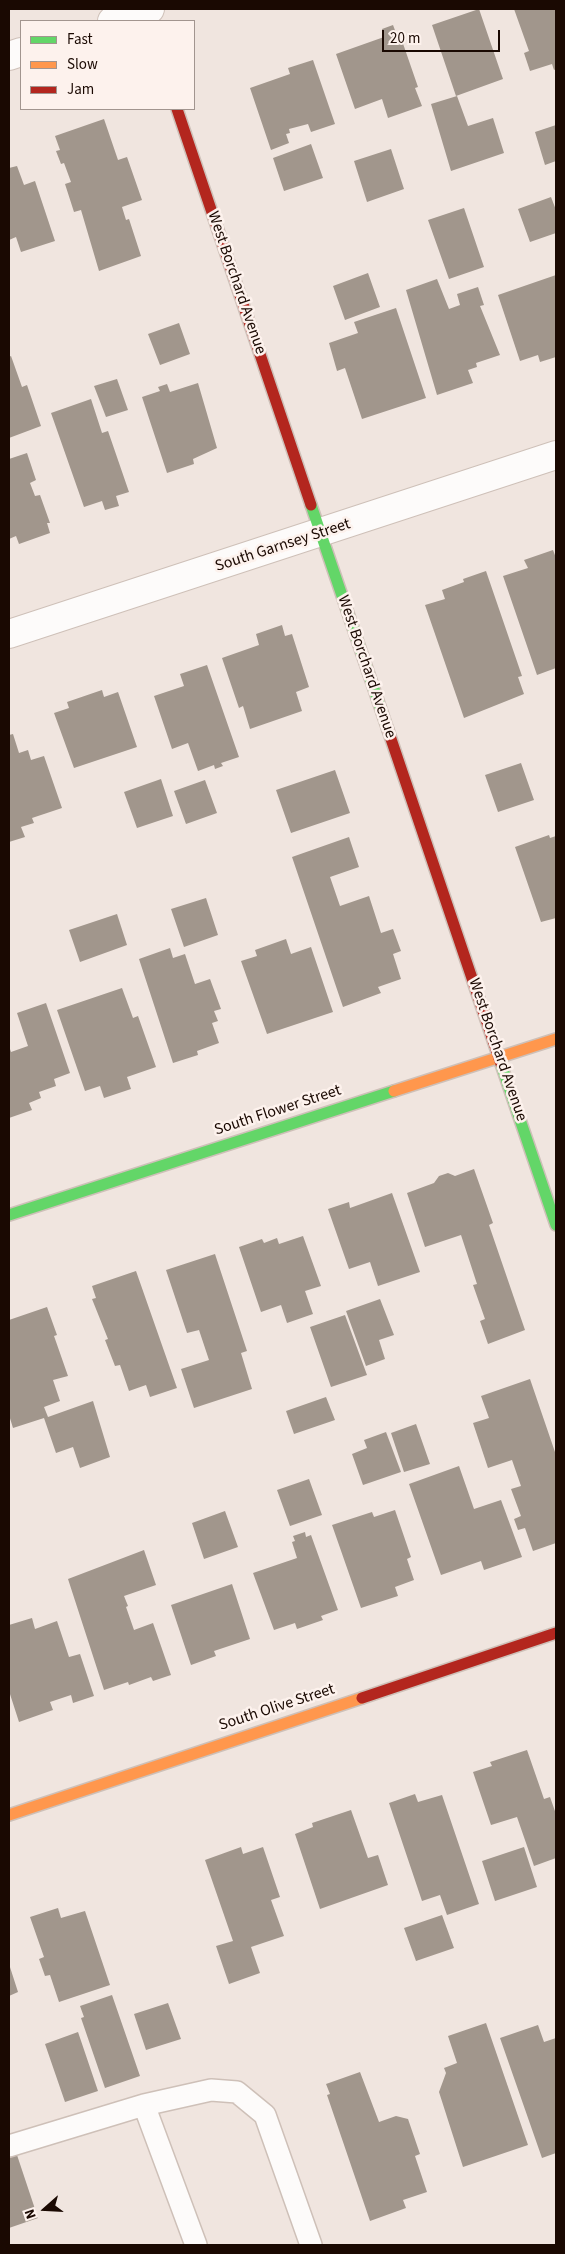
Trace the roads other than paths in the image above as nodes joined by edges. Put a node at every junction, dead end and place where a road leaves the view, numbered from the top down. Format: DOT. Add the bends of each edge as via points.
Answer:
graph roads {
  1 [pos="146,12"];
  2 [pos="116,20"];
  3 [pos="177,110"];
  4 [pos="556,455"];
  5 [pos="321,534"];
  6 [pos="9,634"];
  7 [pos="556,1038"];
  8 [pos="499,1058"];
  9 [pos="9,1215"];
  10 [pos="556,1225"];
  11 [pos="556,1633"];
  12 [pos="9,1815"];
  13 [pos="144,2105"];
  14 [pos="9,2146"];
  15 [pos="196,2245"];
  16 [pos="311,2245"];
  1 -- 2 [label="street"];
  3 -- 5 [label="street, West Borchard Avenue"];
  4 -- 5 [label="street, South Garnsey Street"];
  5 -- 6 [label="street, South Garnsey Street"];
  5 -- 8 [label="street, West Borchard Avenue"];
  7 -- 8 [label="street, South Flower Street"];
  8 -- 9 [label="street, South Flower Street"];
  8 -- 10 [label="street, West Borchard Avenue"];
  11 -- 12 [label="street, South Olive Street"];
  13 -- 14 [label="lane"];
  13 -- 15 [label="lane"];
  13 -- 16 [label="lane" via="211,2090 237,2092 266,2115"];
}
